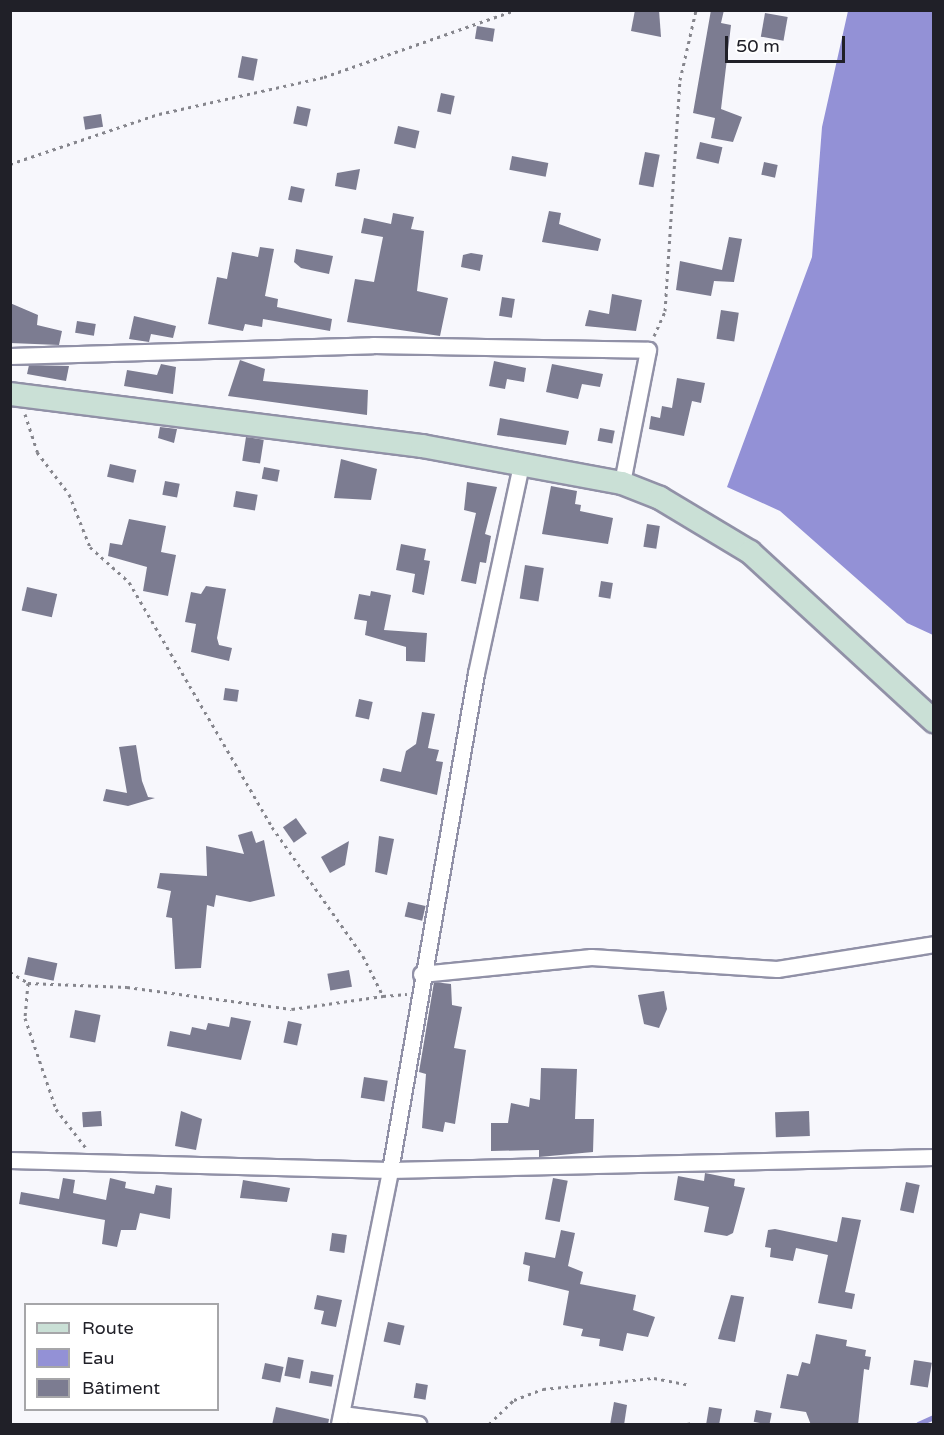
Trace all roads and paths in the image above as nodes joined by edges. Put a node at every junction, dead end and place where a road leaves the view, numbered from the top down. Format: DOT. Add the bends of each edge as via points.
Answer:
graph roads {
  1 [pos="515,10"];
  2 [pos="696,10"];
  3 [pos="10,164"];
  4 [pos="648,350"];
  5 [pos="10,356"];
  6 [pos="13,394"];
  7 [pos="520,465"];
  8 [pos="622,483"];
  9 [pos="933,721"];
  10 [pos="933,944"];
  11 [pos="10,972"];
  12 [pos="421,974"];
  13 [pos="28,983"];
  14 [pos="417,994"];
  15 [pos="383,996"];
  16 [pos="933,1157"];
  17 [pos="10,1160"];
  18 [pos="96,1161"];
  19 [pos="390,1170"];
  20 [pos="689,1385"];
  21 [pos="340,1419"];
  22 [pos="693,1423"];
  23 [pos="418,1425"];
  24 [pos="489,1425"];
  25 [pos="687,1425"];
  1 -- 3 [label="path" via="324,77 159,114"];
  2 -- 4 [label="path" via="680,79 665,311"];
  4 -- 5 [label="street" via="373,345"];
  4 -- 8 [label="street"];
  6 -- 7 [label="main road" via="211,417"];
  6 -- 15 [label="path" via="37,452 69,494 90,547 129,582 267,819 364,958"];
  7 -- 8 [label="main road"];
  7 -- 12 [label="street"];
  8 -- 9 [label="main road" via="660,498 750,552"];
  10 -- 12 [label="street" via="777,969 591,957"];
  11 -- 13 [label="path"];
  12 -- 14 [label="street"];
  13 -- 15 [label="path" via="127,987 292,1009"];
  13 -- 18 [label="path" via="25,1018 56,1108"];
  14 -- 15 [label="path"];
  14 -- 19 [label="street"];
  16 -- 19 [label="street"];
  17 -- 18 [label="street"];
  18 -- 19 [label="street"];
  19 -- 21 [label="street"];
  20 -- 24 [label="path" via="660,1378 543,1389 514,1400"];
  21 -- 23 [label="street"];
  22 -- 25 [label="path"];
}
